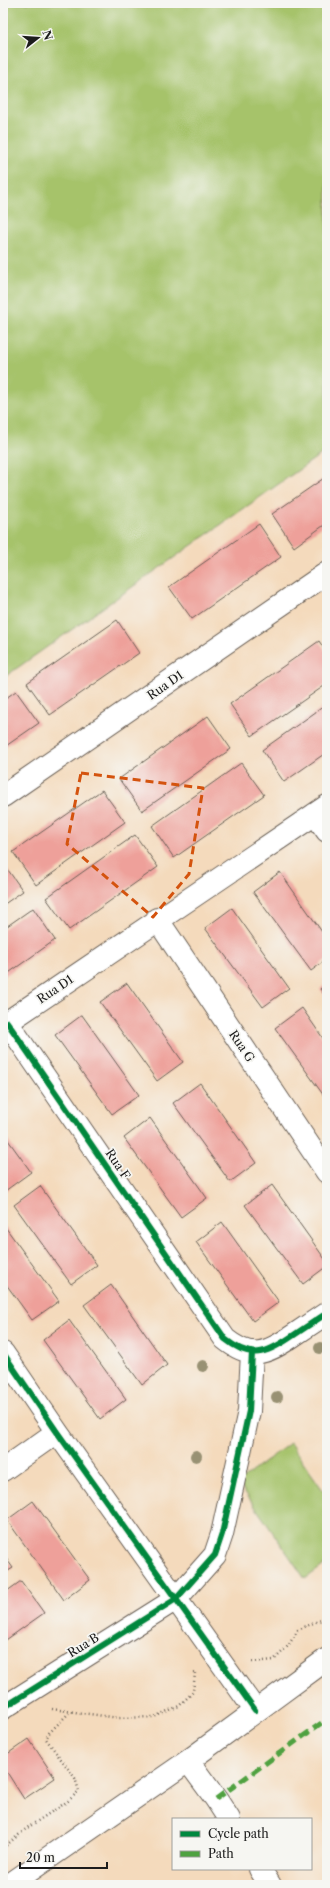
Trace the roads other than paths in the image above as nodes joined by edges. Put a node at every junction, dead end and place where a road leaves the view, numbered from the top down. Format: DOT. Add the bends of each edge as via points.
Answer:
graph roads {
  1 [pos="327,573"];
  2 [pos="3,796"];
  3 [pos="323,817"];
  4 [pos="157,919"];
  5 [pos="5,1023"];
  6 [pos="327,1172"];
  7 [pos="327,1313"];
  8 [pos="252,1352"];
  9 [pos="3,1353"];
  10 [pos="57,1432"];
  11 [pos="3,1470"];
  12 [pos="176,1599"];
  13 [pos="327,1659"];
  14 [pos="3,1708"];
  15 [pos="255,1710"];
  16 [pos="188,1761"];
  17 [pos="228,1818"];
  18 [pos="261,1870"];
  19 [pos="9,1885"];
  20 [pos="270,1885"];
  1 -- 2 [label="street, Rua D1"];
  3 -- 4 [label="street, Rua D1"];
  4 -- 5 [label="street, Rua D1"];
  4 -- 6 [label="street, Rua G"];
  5 -- 8 [label="street, Rua F" via="225,1339 239,1349"];
  7 -- 8 [label="street" via="274,1349"];
  8 -- 12 [label="street, Rua B" via="249,1411 218,1548 215,1555"];
  9 -- 10 [label="street"];
  10 -- 11 [label="street"];
  10 -- 12 [label="street"];
  12 -- 14 [label="street, Rua B"];
  12 -- 15 [label="street"];
  13 -- 15 [label="street"];
  15 -- 16 [label="street"];
  16 -- 17 [label="street"];
  16 -- 19 [label="street"];
  18 -- 20 [label="street"];
}
